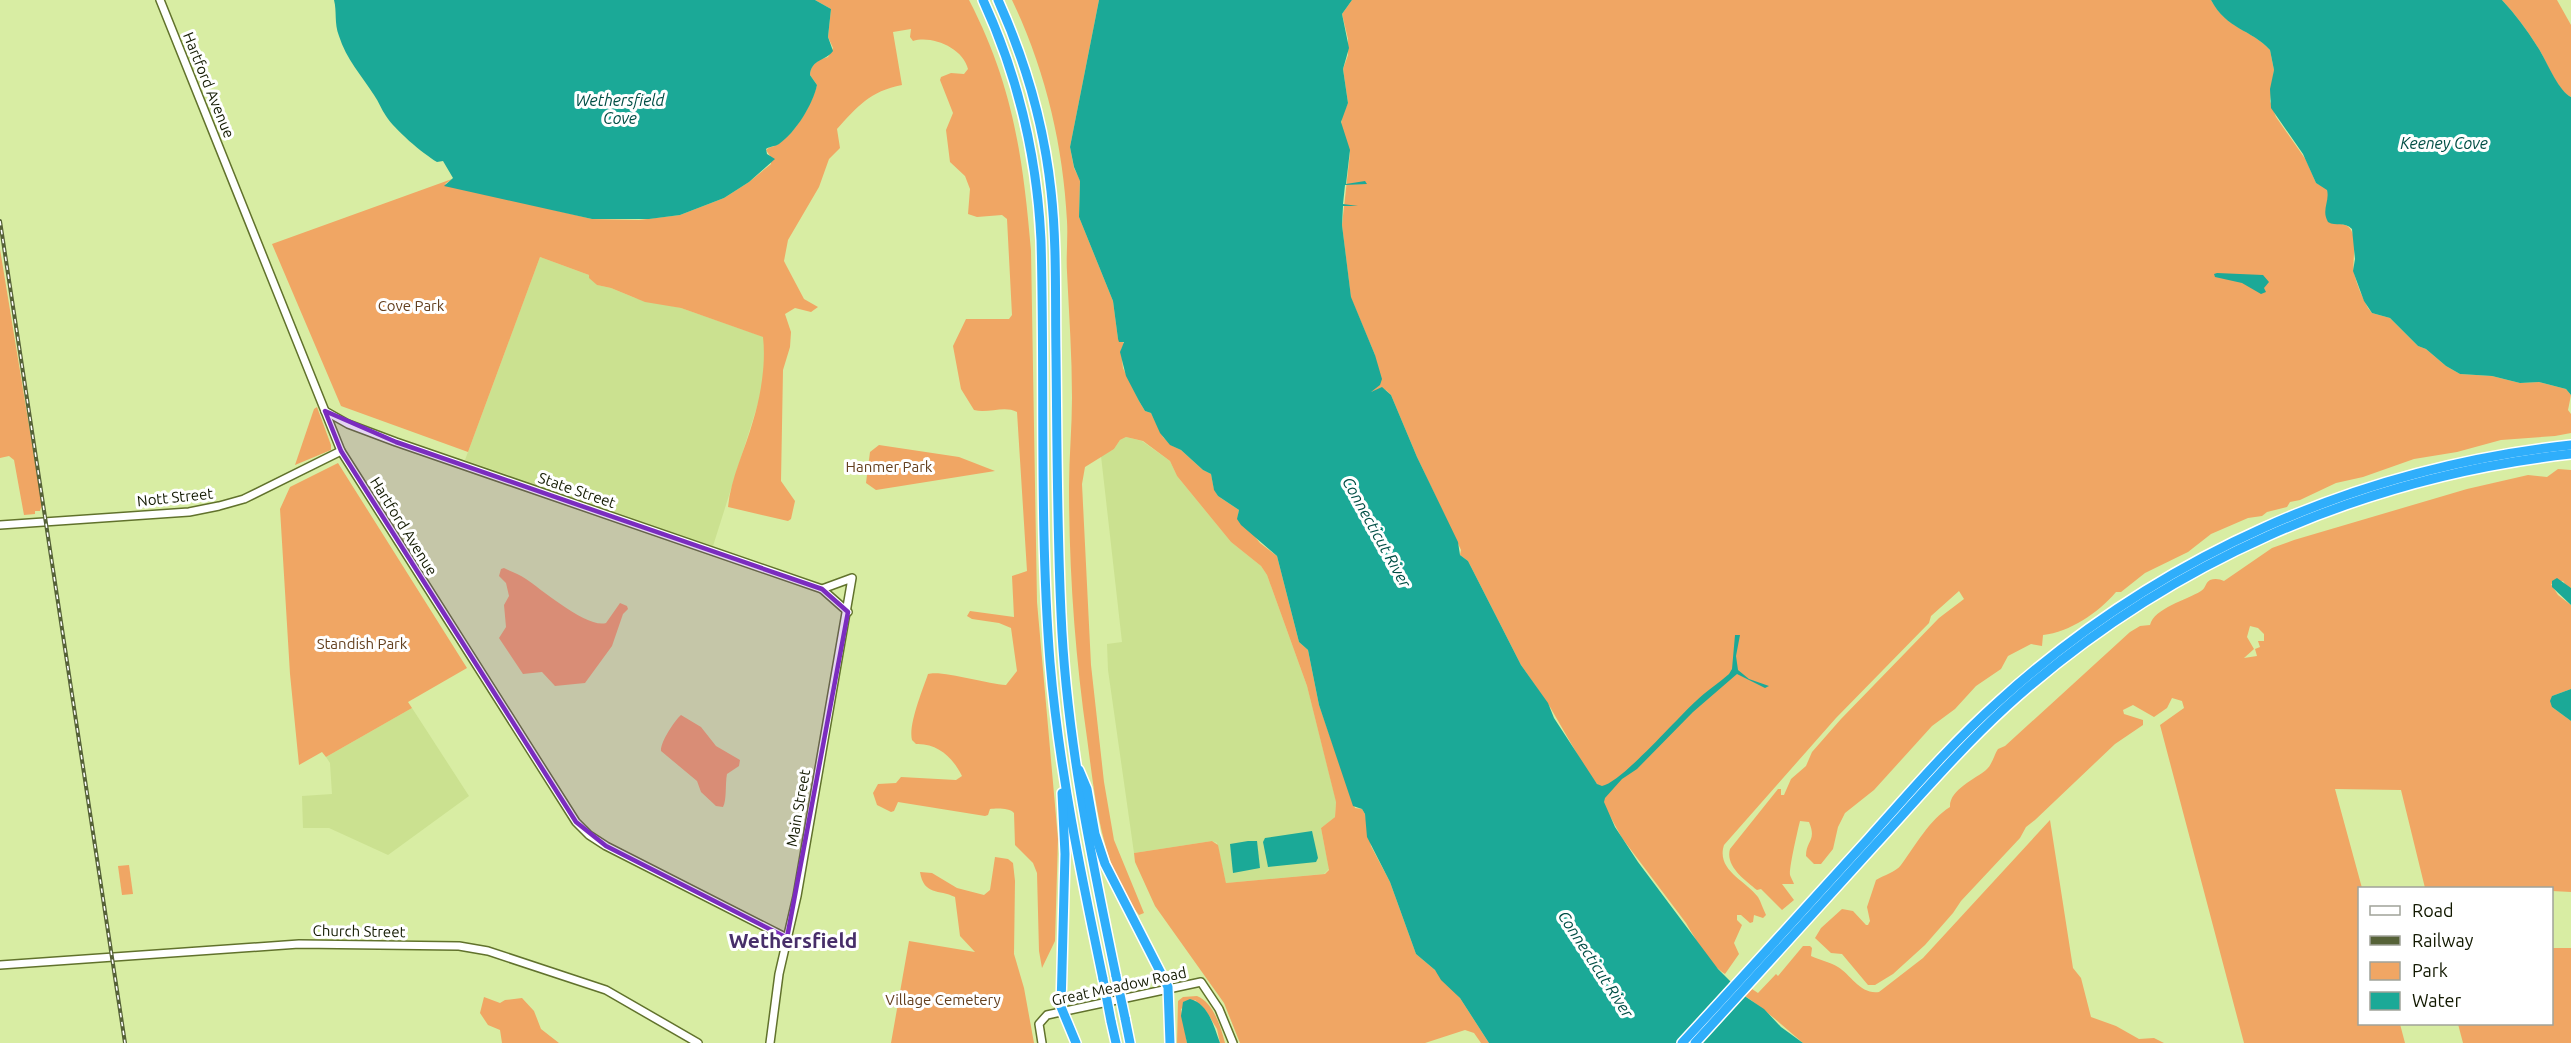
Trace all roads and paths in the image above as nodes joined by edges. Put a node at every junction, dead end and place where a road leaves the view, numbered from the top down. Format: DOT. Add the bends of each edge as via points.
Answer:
graph roads {
  1 [pos="160,0"];
  2 [pos="983,0"];
  3 [pos="998,0"];
  4 [pos="325,411"];
  5 [pos="2571,445"];
  6 [pos="341,451"];
  7 [pos="2571,454"];
  8 [pos="0,525"];
  9 [pos="822,589"];
  10 [pos="848,612"];
  11 [pos="1074,757"];
  12 [pos="1064,779"];
  13 [pos="1878,835"];
  14 [pos="787,938"];
  15 [pos="0,965"];
  16 [pos="1168,989"];
  17 [pos="1062,1011"];
  18 [pos="1131,1041"];
  19 [pos="698,1043"];
  20 [pos="770,1043"];
  21 [pos="1042,1043"];
  22 [pos="1076,1043"];
  23 [pos="1116,1043"];
  24 [pos="1170,1043"];
  25 [pos="1233,1043"];
  26 [pos="1682,1043"];
  27 [pos="1695,1043"];
  1 -- 4 [label="street, Hartford Avenue"];
  2 -- 12 [label="highway" via="1020,99 1038,200 1047,603"];
  3 -- 11 [label="highway" via="1035,104 1051,189 1060,596"];
  4 -- 6 [label="street, Hartford Avenue"];
  4 -- 9 [label="street, State Street" via="396,442"];
  5 -- 13 [label="highway" via="2460,462 2374,485 2290,515 2192,562 2103,618 2020,682 1961,738"];
  6 -- 8 [label="street, Nott Street" via="244,499 219,507"];
  6 -- 14 [label="street, Hartford Avenue" via="584,831 620,854"];
  7 -- 13 [label="highway" via="2482,467 2376,494 2289,526 2188,575 2113,622 2041,677"];
  9 -- 10 [label="street, State Street"];
  9 -- 10 [label="street, Main Street" via="852,578"];
  10 -- 14 [label="street, Main Street"];
  11 -- 16 [label="highway" via="1087,789 1105,864"];
  11 -- 18 [label="highway, bridge"];
  12 -- 17 [label="highway"];
  12 -- 23 [label="highway, bridge"];
  13 -- 26 [label="highway"];
  13 -- 27 [label="highway"];
  14 -- 20 [label="street, Main Street"];
  15 -- 19 [label="street, Church Street" via="294,944 459,946 488,951 606,990"];
  16 -- 17 [label="street, Great Meadow Road"];
  16 -- 24 [label="highway"];
  16 -- 25 [label="street, Great Meadow Road" via="1201,982 1219,1009"];
  17 -- 21 [label="street, Great Meadow Road" via="1044,1016 1038,1026"];
  17 -- 22 [label="highway"];
}
